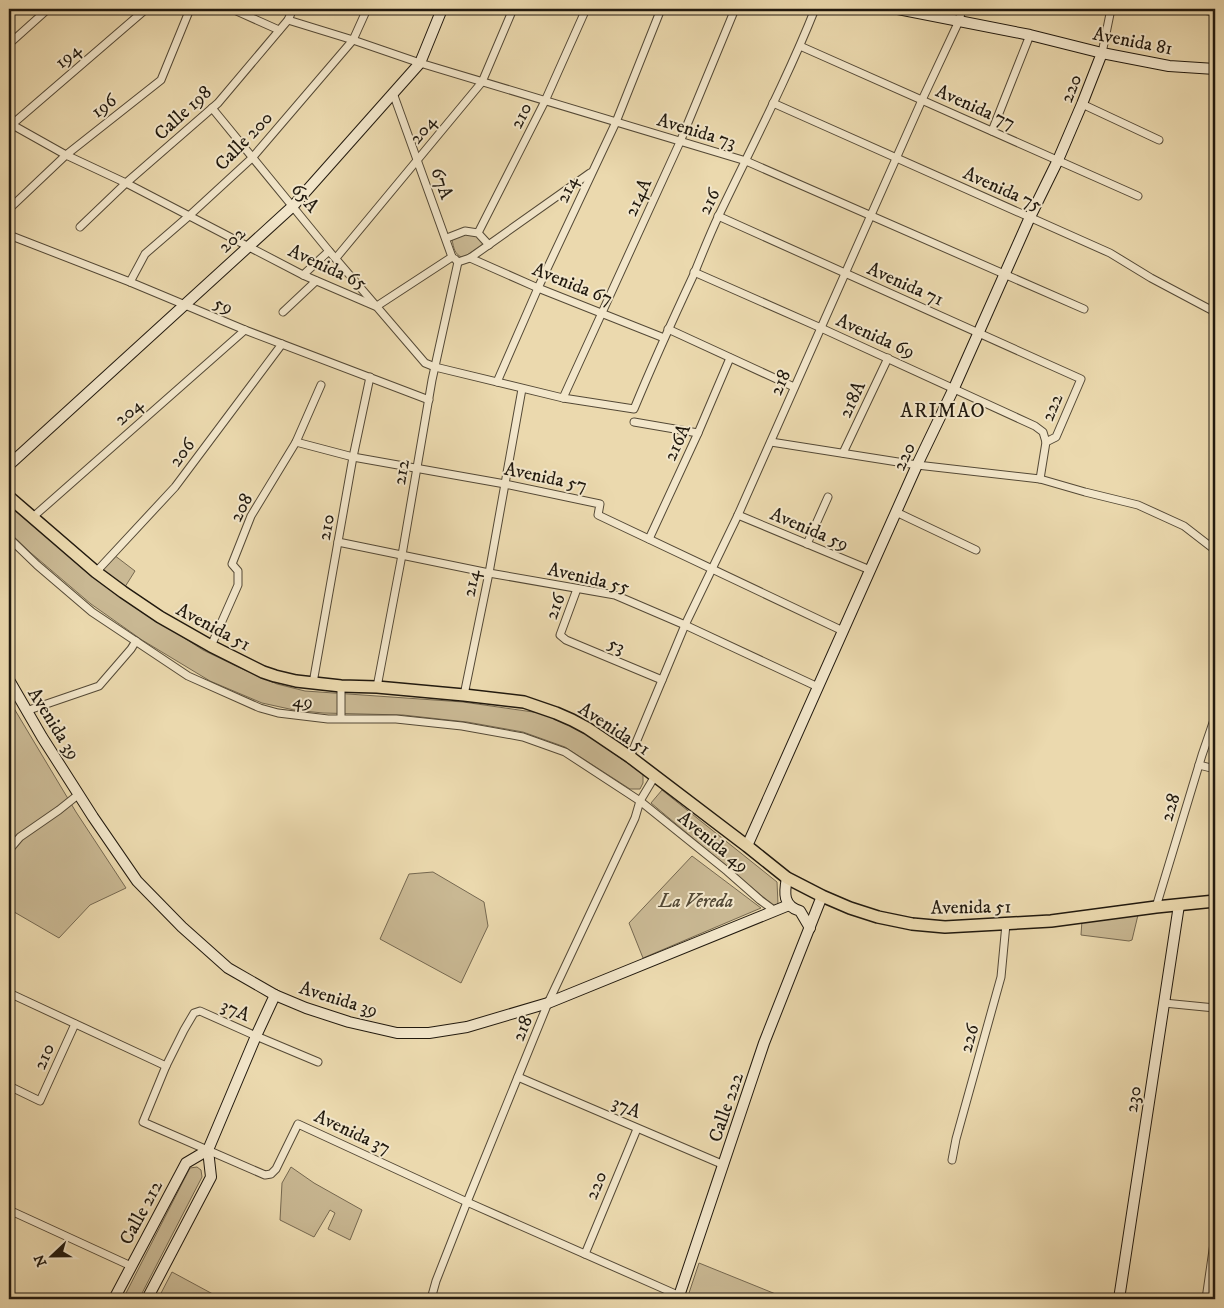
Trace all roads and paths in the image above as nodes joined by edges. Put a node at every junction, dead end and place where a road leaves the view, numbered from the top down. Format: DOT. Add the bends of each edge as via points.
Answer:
graph roads {
  1 [pos="48,9"];
  2 [pos="146,9"];
  3 [pos="190,9"];
  4 [pos="232,9"];
  5 [pos="293,9"];
  6 [pos="367,9"];
  7 [pos="442,9"];
  8 [pos="513,9"];
  9 [pos="586,9"];
  10 [pos="661,9"];
  11 [pos="735,9"];
  12 [pos="815,9"];
  13 [pos="898,9"];
  14 [pos="962,9"];
  15 [pos="1111,9"];
  16 [pos="1198,9"];
  17 [pos="1215,12"];
  18 [pos="288,20"];
  19 [pos="959,21"];
  20 [pos="279,30"];
  21 [pos="1030,36"];
  22 [pos="353,40"];
  23 [pos="9,44"];
  24 [pos="800,46"];
  25 [pos="1102,53"];
  26 [pos="420,63"];
  27 [pos="1215,69"];
  28 [pos="482,82"];
  29 [pos="393,93"];
  30 [pos="922,100"];
  31 [pos="545,101"];
  32 [pos="773,103"];
  33 [pos="1082,104"];
  34 [pos="212,108"];
  35 [pos="616,122"];
  36 [pos="9,125"];
  37 [pos="992,131"];
  38 [pos="1159,140"];
  39 [pos="680,142"];
  40 [pos="66,155"];
  41 [pos="252,158"];
  42 [pos="897,158"];
  43 [pos="417,160"];
  44 [pos="1058,160"];
  45 [pos="746,161"];
  46 [pos="592,172"];
  47 [pos="126,183"];
  48 [pos="1138,196"];
  49 [pos="293,206"];
  50 [pos="9,209"];
  51 [pos="190,215"];
  52 [pos="871,215"];
  53 [pos="718,216"];
  54 [pos="1030,217"];
  55 [pos="80,227"];
  56 [pos="478,233"];
  57 [pos="9,235"];
  58 [pos="446,238"];
  59 [pos="490,245"];
  60 [pos="249,246"];
  61 [pos="329,250"];
  62 [pos="336,258"];
  63 [pos="470,258"];
  64 [pos="455,260"];
  65 [pos="694,272"];
  66 [pos="845,273"];
  67 [pos="1006,274"];
  68 [pos="303,275"];
  69 [pos="316,281"];
  70 [pos="130,282"];
  71 [pos="538,288"];
  72 [pos="184,305"];
  73 [pos="377,306"];
  74 [pos="1084,309"];
  75 [pos="283,312"];
  76 [pos="602,312"];
  77 [pos="1215,312"];
  78 [pos="821,328"];
  79 [pos="668,329"];
  80 [pos="245,330"];
  81 [pos="978,333"];
  82 [pos="664,338"];
  83 [pos="282,344"];
  84 [pos="730,358"];
  85 [pos="888,358"];
  86 [pos="435,367"];
  87 [pos="370,377"];
  88 [pos="1081,379"];
  89 [pos="497,382"];
  90 [pos="321,385"];
  91 [pos="794,387"];
  92 [pos="522,388"];
  93 [pos="954,388"];
  94 [pos="563,398"];
  95 [pos="429,400"];
  96 [pos="634,409"];
  97 [pos="634,422"];
  98 [pos="1042,432"];
  99 [pos="698,433"];
  100 [pos="296,442"];
  101 [pos="771,442"];
  102 [pos="1046,442"];
  103 [pos="843,453"];
  104 [pos="353,457"];
  105 [pos="9,465"];
  106 [pos="917,465"];
  107 [pos="417,468"];
  108 [pos="1040,479"];
  109 [pos="505,484"];
  110 [pos="9,497"];
  111 [pos="828,497"];
  112 [pos="896,512"];
  113 [pos="738,515"];
  114 [pos="32,517"];
  115 [pos="9,538"];
  116 [pos="649,539"];
  117 [pos="338,542"];
  118 [pos="807,544"];
  119 [pos="976,550"];
  120 [pos="1215,550"];
  121 [pos="402,555"];
  122 [pos="713,569"];
  123 [pos="870,570"];
  124 [pos="96,572"];
  125 [pos="489,574"];
  126 [pos="578,589"];
  127 [pos="685,625"];
  128 [pos="844,631"];
  129 [pos="560,635"];
  130 [pos="136,641"];
  131 [pos="211,646"];
  132 [pos="9,680"];
  133 [pos="662,680"];
  134 [pos="313,682"];
  135 [pos="341,686"];
  136 [pos="818,687"];
  137 [pos="377,688"];
  138 [pos="464,695"];
  139 [pos="26,711"];
  140 [pos="1215,717"];
  141 [pos="341,718"];
  142 [pos="630,757"];
  143 [pos="1199,765"];
  144 [pos="1215,769"];
  145 [pos="655,776"];
  146 [pos="79,794"];
  147 [pos="632,795"];
  148 [pos="640,801"];
  149 [pos="747,846"];
  150 [pos="9,850"];
  151 [pos="787,878"];
  152 [pos="1215,898"];
  153 [pos="820,902"];
  154 [pos="789,905"];
  155 [pos="1179,905"];
  156 [pos="1156,907"];
  157 [pos="800,911"];
  158 [pos="774,912"];
  159 [pos="1006,924"];
  160 [pos="810,928"];
  161 [pos="9,993"];
  162 [pos="275,995"];
  163 [pos="548,1003"];
  164 [pos="1164,1003"];
  165 [pos="1215,1008"];
  166 [pos="75,1024"];
  167 [pos="256,1036"];
  168 [pos="318,1062"];
  169 [pos="166,1066"];
  170 [pos="518,1077"];
  171 [pos="9,1086"];
  172 [pos="637,1128"];
  173 [pos="208,1150"];
  174 [pos="952,1160"];
  175 [pos="724,1165"];
  176 [pos="467,1202"];
  177 [pos="9,1210"];
  178 [pos="1215,1236"];
  179 [pos="585,1254"];
  180 [pos="131,1266"];
  181 [pos="679,1297"];
  182 [pos="114,1299"];
  183 [pos="147,1299"];
  184 [pos="431,1299"];
  185 [pos="1119,1299"];
  186 [pos="1206,1299"];
  1 -- 23 [label="street"];
  2 -- 36 [label="street, 194"];
  3 -- 40 [label="street, 196" via="161,80"];
  4 -- 20 [label="street"];
  5 -- 18 [label="street, Calle 198"];
  6 -- 22 [label="street, Calle 200"];
  7 -- 26 [label="street, 202"];
  8 -- 28 [label="street, 204"];
  9 -- 31 [label="street, 210"];
  10 -- 35 [label="street, 214"];
  11 -- 39 [label="street, 214A"];
  12 -- 24 [label="street, 216"];
  13 -- 19 [label="street, Avenida 81"];
  14 -- 19 [label="street, 218"];
  15 -- 25 [label="street"];
  16 -- 17 [label="street"];
  18 -- 20 [label="street, Calle 198"];
  18 -- 22 [label="street, Avenida 73"];
  19 -- 21 [label="street, Avenida 81"];
  19 -- 30 [label="street, 218"];
  20 -- 34 [label="street, Calle 198"];
  21 -- 25 [label="street, Avenida 81"];
  21 -- 37 [label="street"];
  22 -- 26 [label="street, Avenida 73"];
  22 -- 41 [label="street, Calle 200"];
  24 -- 30 [label="street, Avenida 77"];
  24 -- 32 [label="street, 216"];
  25 -- 27 [label="street, Avenida 81" via="1169,66"];
  25 -- 33 [label="street, 220"];
  26 -- 28 [label="street, Avenida 73"];
  26 -- 29 [label="street, 202"];
  28 -- 31 [label="street, Avenida 73"];
  28 -- 43 [label="street, 204"];
  29 -- 43 [label="street, 67A"];
  29 -- 49 [label="street, 202"];
  30 -- 37 [label="street, Avenida 77"];
  30 -- 42 [label="street, 218"];
  31 -- 35 [label="street, Avenida 73"];
  31 -- 56 [label="street, 210"];
  32 -- 42 [label="street, Avenida 75"];
  32 -- 45 [label="street, 216"];
  33 -- 38 [label="street"];
  33 -- 44 [label="street, 220"];
  34 -- 41 [label="street, 65A"];
  34 -- 47 [label="street, Calle 198"];
  35 -- 39 [label="street, Avenida 73"];
  35 -- 46 [label="street, 214"];
  36 -- 40 [label="street, Avenida 65"];
  37 -- 44 [label="street, Avenida 77"];
  39 -- 45 [label="street, Avenida 73"];
  39 -- 76 [label="street, 214A"];
  40 -- 47 [label="street, Avenida 65"];
  40 -- 50 [label="street, 196"];
  41 -- 49 [label="street, 65A"];
  41 -- 51 [label="street, Calle 200"];
  42 -- 52 [label="street, 218"];
  42 -- 54 [label="street, Avenida 75"];
  43 -- 58 [label="street, 67A"];
  43 -- 62 [label="street, 204"];
  44 -- 48 [label="street, Avenida 77"];
  44 -- 54 [label="street, 220"];
  45 -- 52 [label="street, Avenida 73"];
  45 -- 53 [label="street, 216"];
  46 -- 59 [label="street"];
  46 -- 71 [label="street, 214"];
  47 -- 51 [label="street, Avenida 65"];
  47 -- 55 [label="street, Calle 198"];
  49 -- 60 [label="street, 202"];
  49 -- 61 [label="street, 65A"];
  51 -- 60 [label="street, Avenida 65"];
  51 -- 70 [label="street, Calle 200" via="145,254"];
  52 -- 66 [label="street, 218"];
  52 -- 67 [label="street, Avenida 73"];
  53 -- 65 [label="street, 216"];
  53 -- 66 [label="street, Avenida 71"];
  54 -- 67 [label="street, 220"];
  54 -- 77 [label="street, Avenida 75" via="1110,253"];
  56 -- 58 [label="street" via="465,231"];
  56 -- 59 [label="street"];
  57 -- 70 [label="street, 59"];
  58 -- 64 [label="street, 67A"];
  59 -- 63 [label="street"];
  60 -- 68 [label="street, Avenida 65"];
  60 -- 72 [label="street, 202"];
  61 -- 62 [label="street, 65A"];
  61 -- 68 [label="street"];
  62 -- 73 [label="street, 65A"];
  63 -- 64 [label="street"];
  63 -- 71 [label="street, Avenida 67"];
  64 -- 73 [label="street"];
  64 -- 86 [label="street, 212"];
  65 -- 78 [label="street, Avenida 69"];
  65 -- 79 [label="street, 216"];
  66 -- 78 [label="street, 218"];
  66 -- 81 [label="street, Avenida 71"];
  67 -- 74 [label="street, Avenida 73"];
  67 -- 81 [label="street, 220"];
  68 -- 69 [label="street, Avenida 65"];
  69 -- 73 [label="street, Avenida 65"];
  69 -- 75 [label="street"];
  70 -- 72 [label="street, 59"];
  71 -- 76 [label="street, Avenida 67"];
  71 -- 89 [label="street, 214"];
  72 -- 80 [label="street, 59"];
  72 -- 105 [label="street, 202"];
  73 -- 86 [label="street, Avenida 65" via="425,363"];
  76 -- 82 [label="street, Avenida 67"];
  76 -- 94 [label="street, 214A"];
  78 -- 85 [label="street, Avenida 69"];
  78 -- 91 [label="street, 218"];
  79 -- 82 [label="street, 216"];
  79 -- 84 [label="street"];
  80 -- 83 [label="street, 59"];
  80 -- 114 [label="street, 204"];
  81 -- 88 [label="street, Avenida 71"];
  81 -- 93 [label="street, 220"];
  82 -- 96 [label="street, 216"];
  83 -- 87 [label="street, 59"];
  83 -- 124 [label="street, 206" via="175,487"];
  84 -- 91 [label="street"];
  84 -- 99 [label="street, 216A"];
  85 -- 93 [label="street, Avenida 69"];
  85 -- 103 [label="street, 218A"];
  86 -- 89 [label="street, Avenida 65"];
  86 -- 95 [label="street, 212"];
  87 -- 95 [label="street, 59"];
  87 -- 104 [label="street, 210"];
  88 -- 102 [label="street, 222" via="1056,437"];
  89 -- 92 [label="street, Avenida 65"];
  90 -- 100 [label="street, 208"];
  91 -- 101 [label="street, 218"];
  92 -- 94 [label="street, Avenida 65"];
  92 -- 109 [label="street, 214"];
  93 -- 98 [label="street, Avenida 69"];
  93 -- 106 [label="street, 220"];
  94 -- 96 [label="street, Avenida 65"];
  95 -- 107 [label="street, 212"];
  97 -- 99 [label="street"];
  98 -- 102 [label="street, 222"];
  99 -- 116 [label="street, 216A"];
  100 -- 104 [label="street, Avenida 57"];
  100 -- 131 [label="street, 208" via="252,516 232,564 238,571 238,586"];
  101 -- 103 [label="street"];
  101 -- 113 [label="street, 218"];
  102 -- 108 [label="street, 222"];
  103 -- 106 [label="street"];
  104 -- 107 [label="street, Avenida 57"];
  104 -- 117 [label="street, 210"];
  106 -- 108 [label="street"];
  106 -- 112 [label="street, 220"];
  107 -- 109 [label="street, Avenida 57"];
  107 -- 121 [label="street, 212"];
  108 -- 120 [label="street" via="1138,505 1184,526"];
  109 -- 116 [label="street, Avenida 57" via="600,504 598,515"];
  109 -- 125 [label="street, 214"];
  110 -- 114 [label="main road, Avenida 51"];
  111 -- 118 [label="street"];
  112 -- 119 [label="street"];
  112 -- 123 [label="street, 220"];
  113 -- 118 [label="street, Avenida 59"];
  113 -- 122 [label="street, 218"];
  114 -- 124 [label="main road, Avenida 51"];
  115 -- 130 [label="street, 49" via="92,612"];
  116 -- 122 [label="street, Avenida 57"];
  117 -- 121 [label="street, Avenida 55"];
  117 -- 134 [label="street, 210"];
  118 -- 123 [label="street, Avenida 59"];
  121 -- 125 [label="street, Avenida 55"];
  121 -- 137 [label="street, 212"];
  122 -- 127 [label="street, 218"];
  122 -- 128 [label="street, Avenida 57"];
  123 -- 128 [label="street, 220"];
  124 -- 131 [label="main road, Avenida 51" via="160,617"];
  125 -- 126 [label="street, Avenida 55"];
  125 -- 138 [label="street, 214"];
  126 -- 127 [label="street, Avenida 55" via="615,595"];
  126 -- 129 [label="street, 216"];
  127 -- 133 [label="street, 218"];
  127 -- 136 [label="street, Avenida 55"];
  128 -- 136 [label="street, 220"];
  129 -- 133 [label="street, 53"];
  130 -- 139 [label="street" via="99,686"];
  130 -- 141 [label="street, 49" via="188,676 260,708 278,714"];
  131 -- 134 [label="main road, Avenida 51" via="263,672"];
  132 -- 139 [label="street, Avenida 39"];
  133 -- 142 [label="street, 218"];
  134 -- 135 [label="main road, Avenida 51"];
  135 -- 137 [label="main road, Avenida 51"];
  135 -- 141 [label="street"];
  136 -- 149 [label="street, 220"];
  137 -- 138 [label="main road, Avenida 51"];
  138 -- 142 [label="main road, Avenida 51" via="524,702 556,713 587,728"];
  139 -- 146 [label="street, Avenida 39"];
  140 -- 143 [label="street, 228"];
  141 -- 147 [label="street, 49" via="396,719 523,737 564,752"];
  142 -- 145 [label="main road, Avenida 51"];
  143 -- 144 [label="street"];
  143 -- 156 [label="street, 228"];
  145 -- 148 [label="street, 218"];
  145 -- 149 [label="main road, Avenida 51"];
  146 -- 150 [label="street" via="20,837"];
  146 -- 162 [label="street, Avenida 39" via="137,882 218,960"];
  147 -- 148 [label="street, Avenida 49"];
  148 -- 158 [label="street, Avenida 49"];
  148 -- 163 [label="street, 218"];
  149 -- 151 [label="main road, Avenida 51"];
  151 -- 153 [label="main road, Avenida 51"];
  151 -- 154 [label="street" via="785,890"];
  152 -- 155 [label="main road, Avenida 51"];
  153 -- 157 [label="street" via="807,911"];
  153 -- 159 [label="main road, Avenida 51" via="912,924 945,927"];
  153 -- 160 [label="street, Calle 222"];
  154 -- 157 [label="street"];
  154 -- 158 [label="street, Avenida 39"];
  155 -- 156 [label="main road, Avenida 51"];
  155 -- 164 [label="street, 230"];
  156 -- 159 [label="main road, Avenida 51"];
  157 -- 160 [label="street"];
  158 -- 163 [label="street, Avenida 39"];
  159 -- 174 [label="street, 226" via="1002,977"];
  160 -- 175 [label="street, Calle 222" via="764,1043"];
  161 -- 166 [label="street"];
  162 -- 163 [label="street, Avenida 39" via="349,1022 397,1033 429,1033 467,1026"];
  162 -- 167 [label="street"];
  163 -- 170 [label="street, 218"];
  164 -- 165 [label="street"];
  164 -- 185 [label="street, 230"];
  166 -- 169 [label="street"];
  166 -- 171 [label="street, 210" via="40,1101"];
  167 -- 168 [label="street, 37A"];
  167 -- 169 [label="street, 37A" via="200,1011 194,1013"];
  167 -- 173 [label="street"];
  169 -- 173 [label="street, Avenida 37" via="142,1122"];
  170 -- 172 [label="street, 37A"];
  170 -- 176 [label="street, 218"];
  172 -- 175 [label="street, 37A"];
  172 -- 179 [label="street, 220"];
  173 -- 176 [label="street, Avenida 37" via="265,1175 271,1174 298,1124"];
  173 -- 180 [label="street, Calle 212" via="186,1163"];
  173 -- 183 [label="street" via="211,1177"];
  175 -- 181 [label="street, Calle 222"];
  176 -- 179 [label="street, Avenida 37"];
  176 -- 184 [label="street, 218"];
  177 -- 180 [label="street"];
  178 -- 186 [label="street"];
  179 -- 181 [label="street, Avenida 37"];
  180 -- 182 [label="street, Calle 212"];
}
